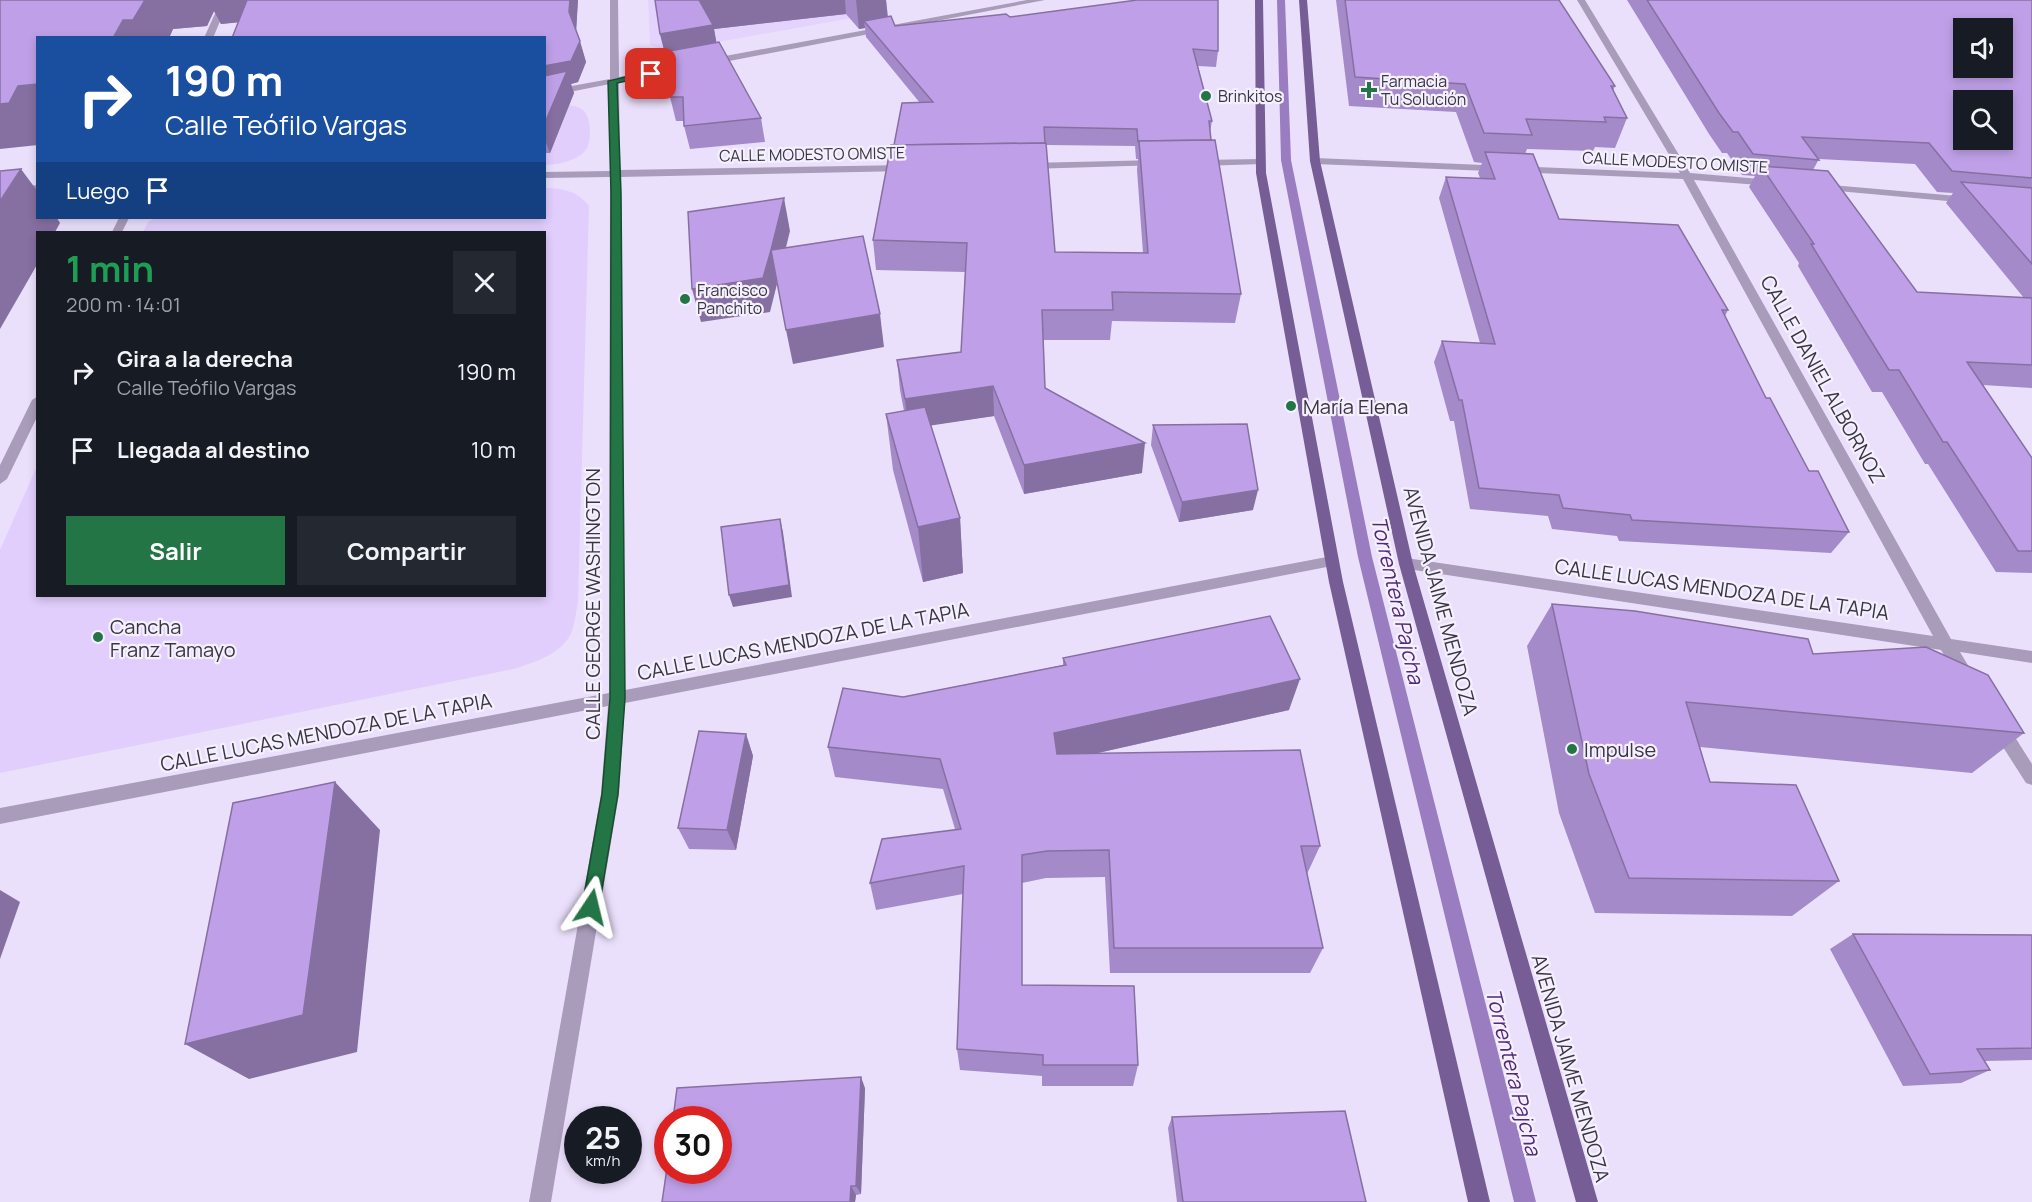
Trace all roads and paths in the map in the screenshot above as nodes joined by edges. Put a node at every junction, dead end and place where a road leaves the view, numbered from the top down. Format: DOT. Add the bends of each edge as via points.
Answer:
graph roads {
  1 [pos="225,0"];
  2 [pos="614,0"];
  3 [pos="1041,0"];
  4 [pos="1250,0"];
  5 [pos="1303,0"];
  6 [pos="1581,0"];
  7 [pos="1259,4"];
  8 [pos="209,36"];
  9 [pos="612,81"];
  10 [pos="546,94"];
  11 [pos="1315,161"];
  12 [pos="1260,162"];
  13 [pos="1165,163"];
  14 [pos="1189,163"];
  15 [pos="1021,166"];
  16 [pos="914,168"];
  17 [pos="615,173"];
  18 [pos="546,175"];
  19 [pos="1687,176"];
  20 [pos="1782,184"];
  21 [pos="1806,186"];
  22 [pos="36,188"];
  23 [pos="0,192"];
  24 [pos="1984,201"];
  25 [pos="36,404"];
  26 [pos="0,479"];
  27 [pos="1332,561"];
  28 [pos="1406,564"];
  29 [pos="1945,643"];
  30 [pos="2032,657"];
  31 [pos="1976,691"];
  32 [pos="617,698"];
  33 [pos="1988,710"];
  34 [pos="2032,778"];
  35 [pos="0,816"];
  36 [pos="540,1202"];
  37 [pos="1479,1202"];
  38 [pos="1587,1202"];
  1 -- 8 [label="street"];
  2 -- 9 [label="street, CALLE GEORGE WASHINGTON"];
  3 -- 9 [label="street"];
  4 -- 7 [label="main road"];
  5 -- 11 [label="main road, AVENIDA JAIME MENDOZA"];
  6 -- 19 [label="street, CALLE DANIEL ALBORNOZ"];
  7 -- 12 [label="main road"];
  9 -- 10 [label="street"];
  9 -- 17 [label="street, CALLE GEORGE WASHINGTON"];
  11 -- 19 [label="street, CALLE MODESTO OMISTE"];
  11 -- 28 [label="main road, AVENIDA JAIME MENDOZA"];
  12 -- 14 [label="street"];
  12 -- 27 [label="main road"];
  13 -- 15 [label="street"];
  16 -- 17 [label="street, CALLE MODESTO OMISTE"];
  17 -- 18 [label="street, CALLE MODESTO OMISTE"];
  17 -- 32 [label="street, CALLE GEORGE WASHINGTON"];
  19 -- 20 [label="street, CALLE MODESTO OMISTE"];
  19 -- 29 [label="street, CALLE DANIEL ALBORNOZ"];
  21 -- 24 [label="street"];
  22 -- 23 [label="street"];
  25 -- 26 [label="street"];
  27 -- 32 [label="street, CALLE LUCAS MENDOZA DE LA TAPIA"];
  27 -- 37 [label="main road"];
  28 -- 29 [label="street, CALLE LUCAS MENDOZA DE LA TAPIA"];
  28 -- 38 [label="main road, AVENIDA JAIME MENDOZA"];
  29 -- 30 [label="street, CALLE LUCAS MENDOZA DE LA TAPIA"];
  29 -- 31 [label="street, CALLE DANIEL ALBORNOZ"];
  32 -- 35 [label="street, CALLE LUCAS MENDOZA DE LA TAPIA"];
  32 -- 36 [label="street, CALLE GEORGE WASHINGTON" via="610,794"];
  33 -- 34 [label="street"];
}
